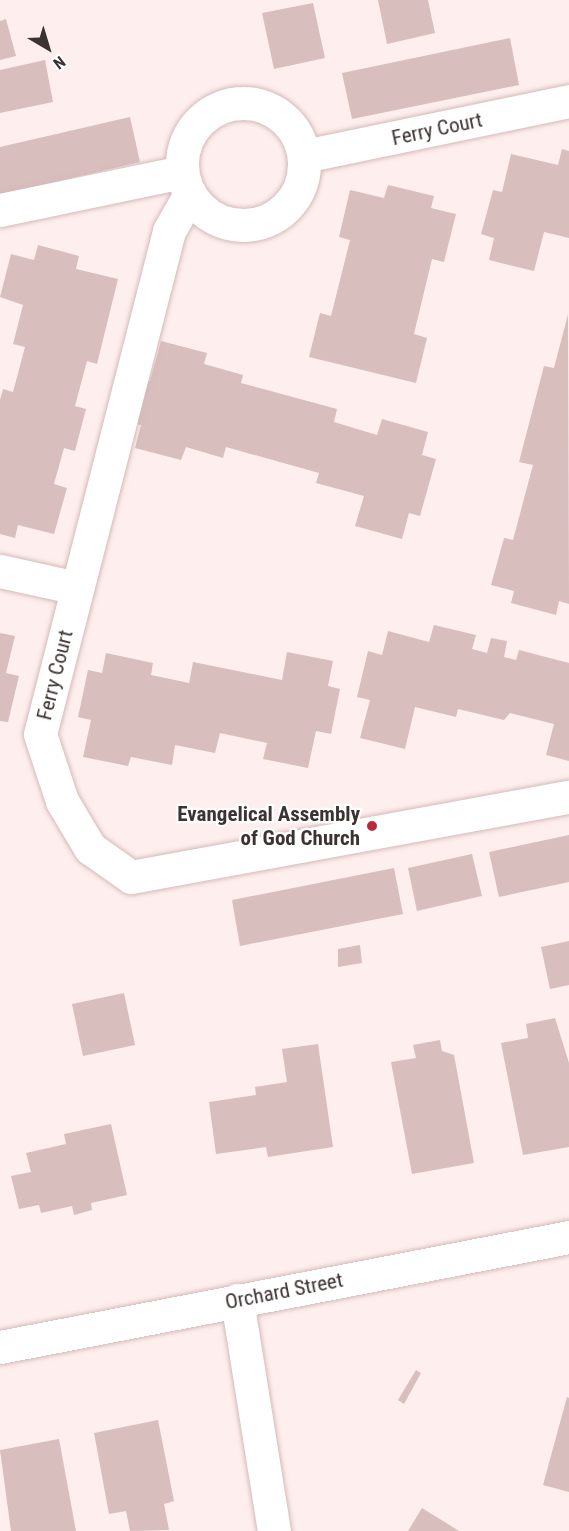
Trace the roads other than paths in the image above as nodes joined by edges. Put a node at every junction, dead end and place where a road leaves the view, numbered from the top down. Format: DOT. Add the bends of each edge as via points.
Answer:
graph roads {
  1 [pos="569,101"];
  2 [pos="304,156"];
  3 [pos="186,183"];
  4 [pos="0,210"];
  5 [pos="0,571"];
  6 [pos="77,588"];
  7 [pos="569,797"];
  8 [pos="569,1237"];
  9 [pos="237,1300"];
  10 [pos="0,1347"];
  11 [pos="274,1531"];
  1 -- 2 [label="street, Ferry Court"];
  2 -- 3 [label="street" via="295,197 262,222 221,221"];
  2 -- 3 [label="street, Ferry Court" via="289,122 255,104 236,103 217,108 190,134"];
  3 -- 4 [label="street"];
  3 -- 6 [label="street, Ferry Court" via="169,231"];
  5 -- 6 [label="street"];
  6 -- 7 [label="street, Ferry Court" via="40,734 62,801 90,848 130,877"];
  8 -- 9 [label="street, Orchard Street"];
  9 -- 10 [label="street, Orchard Street"];
  9 -- 11 [label="street"];
}
